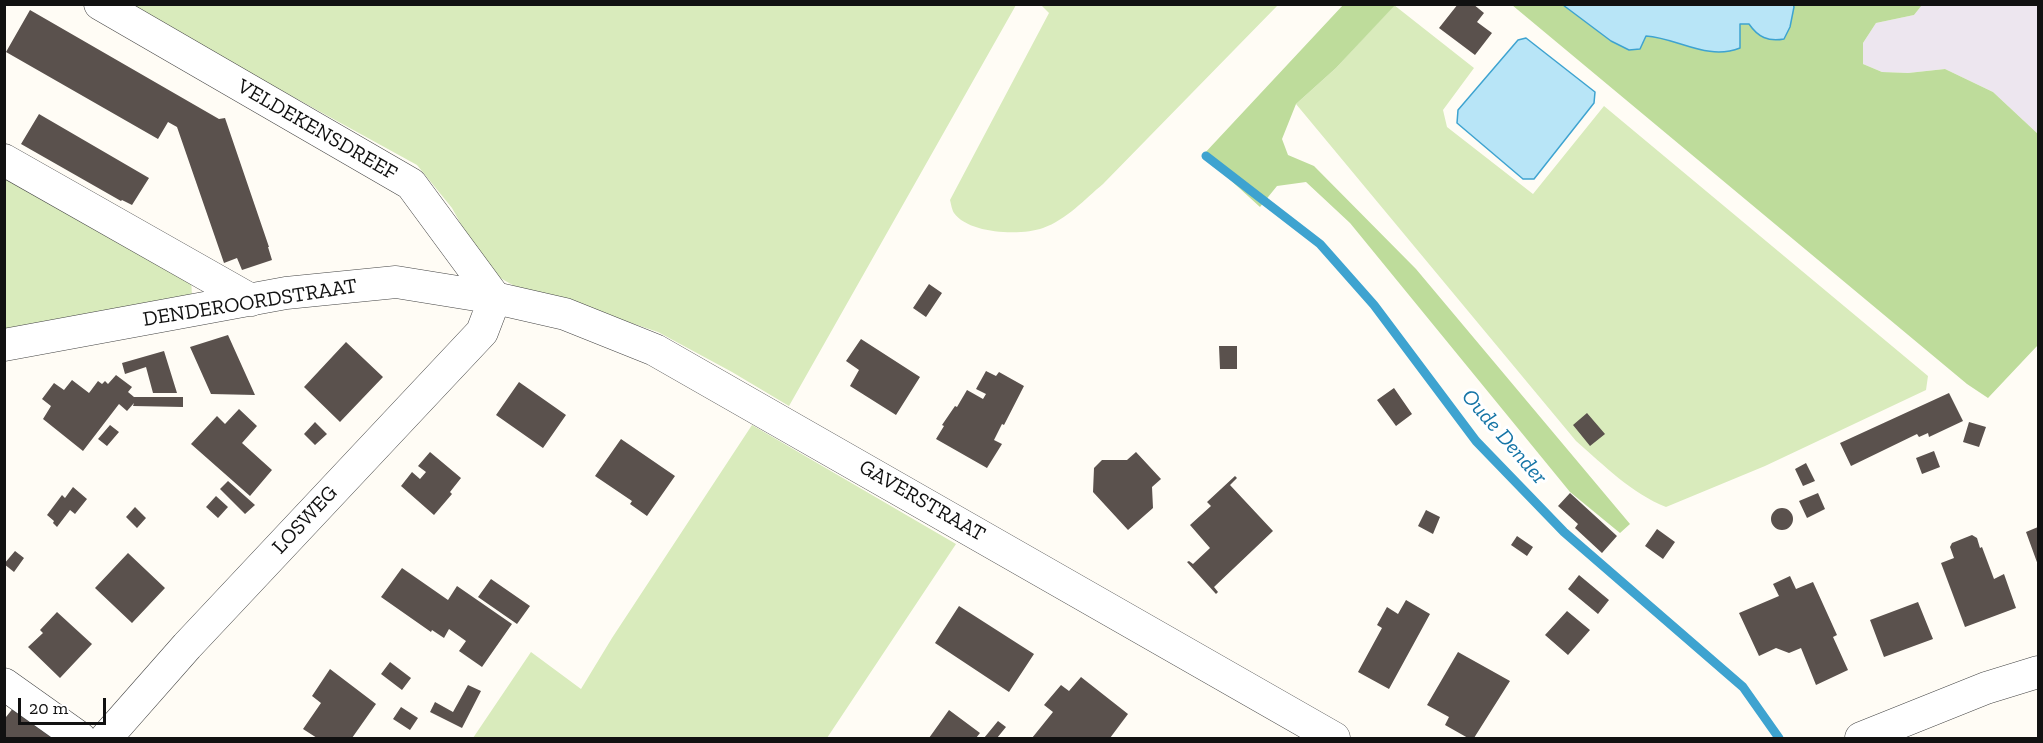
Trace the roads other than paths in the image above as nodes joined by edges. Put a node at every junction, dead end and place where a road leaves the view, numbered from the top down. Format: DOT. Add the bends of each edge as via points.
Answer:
graph roads {
  1 [pos="100,4"];
  2 [pos="4,160"];
  3 [pos="495,298"];
  4 [pos="251,300"];
  5 [pos="4,345"];
  6 [pos="2038,672"];
  7 [pos="4,684"];
  8 [pos="80,738"];
  9 [pos="106,738"];
  10 [pos="1334,738"];
  11 [pos="1861,738"];
  1 -- 3 [label="street, VELDEKENSDREEF" via="411,184"];
  2 -- 4 [label="street"];
  3 -- 4 [label="street, DENDEROORDSTRAAT" via="396,282"];
  3 -- 9 [label="street, LOSWEG" via="482,332 187,646"];
  3 -- 10 [label="street, GAVERSTRAAT" via="565,314 655,350"];
  4 -- 5 [label="street, DENDEROORDSTRAAT"];
  6 -- 11 [label="street" via="1986,688"];
  7 -- 8 [label="street"];
}
